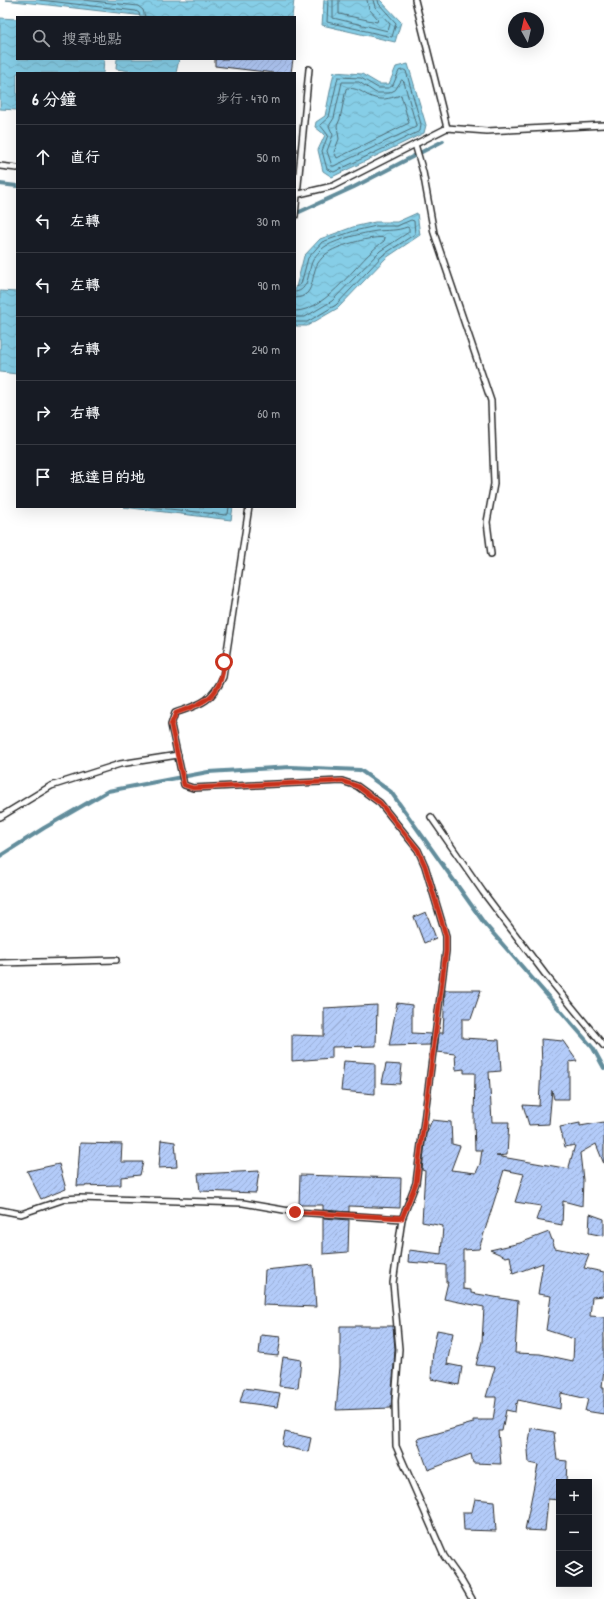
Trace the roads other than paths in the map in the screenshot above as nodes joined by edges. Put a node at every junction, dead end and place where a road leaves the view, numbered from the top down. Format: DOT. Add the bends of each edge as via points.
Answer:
graph roads {
  1 [pos="415,0"];
  2 [pos="309,69"];
  3 [pos="604,125"];
  4 [pos="447,128"];
  5 [pos="415,144"];
  6 [pos="0,166"];
  7 [pos="16,168"];
  8 [pos="297,195"];
  9 [pos="296,208"];
  10 [pos="249,508"];
  11 [pos="491,554"];
  12 [pos="178,755"];
  13 [pos="0,817"];
  14 [pos="431,817"];
  15 [pos="116,960"];
  16 [pos="0,962"];
  17 [pos="604,1046"];
  18 [pos="0,1210"];
  19 [pos="402,1218"];
  20 [pos="472,1599"];
  1 -- 4 [label="lane"];
  2 -- 8 [label="lane"];
  3 -- 4 [label="lane" via="487,131"];
  4 -- 5 [label="lane"];
  5 -- 8 [label="lane" via="333,186"];
  5 -- 11 [label="lane" via="434,232 491,401 494,484 488,522"];
  6 -- 7 [label="lane"];
  8 -- 9 [label="lane"];
  10 -- 12 [label="lane" via="223,677 218,688 206,701 176,713 171,725"];
  12 -- 13 [label="lane" via="120,764 51,786"];
  12 -- 19 [label="lane" via="184,785 193,788 342,781 350,783 380,803 418,850 446,936 446,951 416,1183"];
  14 -- 17 [label="lane" via="483,892"];
  15 -- 16 [label="lane"];
  18 -- 19 [label="lane" via="21,1214 65,1199 79,1198 243,1203 295,1212"];
  19 -- 20 [label="lane" via="393,1283 399,1349 395,1401 396,1446 444,1556"];
}
